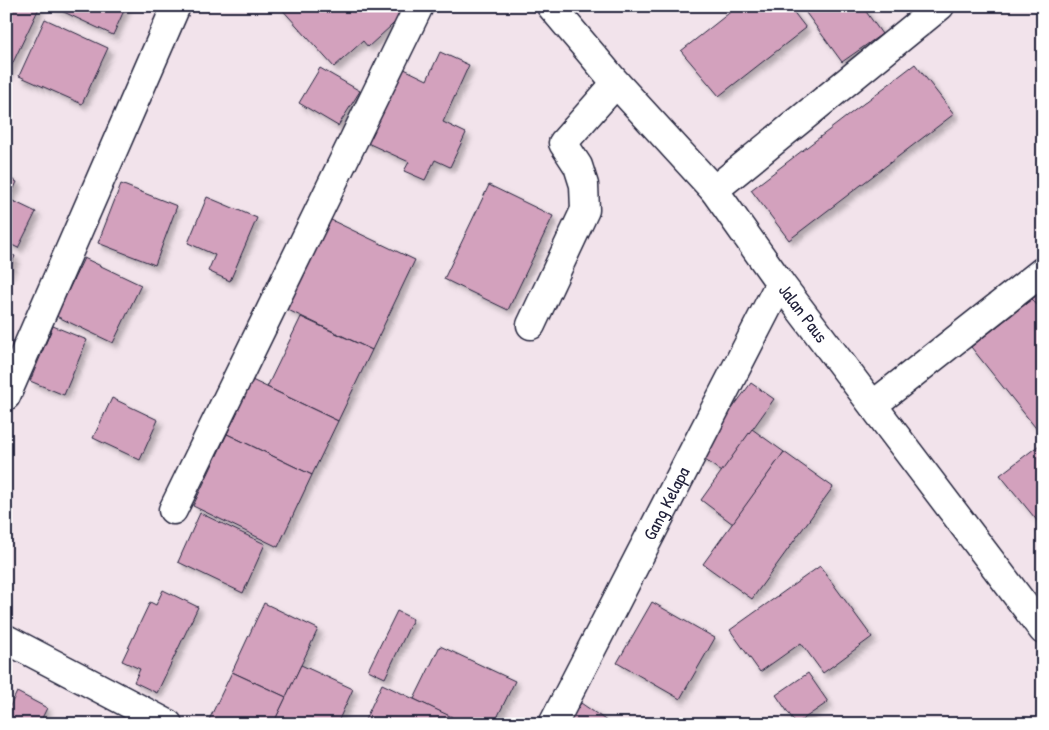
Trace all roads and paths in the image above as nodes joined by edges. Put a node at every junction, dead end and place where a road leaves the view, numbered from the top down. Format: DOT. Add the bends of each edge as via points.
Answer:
graph roads {
  1 [pos="176,6"];
  2 [pos="419,6"];
  3 [pos="551,6"];
  4 [pos="940,6"];
  5 [pos="616,83"];
  6 [pos="714,190"];
  7 [pos="1043,270"];
  8 [pos="780,283"];
  9 [pos="531,325"];
  10 [pos="6,396"];
  11 [pos="873,405"];
  12 [pos="173,510"];
  13 [pos="1041,623"];
  14 [pos="6,639"];
  15 [pos="168,724"];
  16 [pos="553,724"];
  1 -- 10 [label="street"];
  2 -- 12 [label="street"];
  3 -- 5 [label="street, Jalan Paus"];
  4 -- 6 [label="street"];
  5 -- 6 [label="street, Jalan Paus"];
  5 -- 9 [label="street" via="563,142 578,166 584,185 585,210"];
  6 -- 8 [label="street, Jalan Paus"];
  7 -- 11 [label="street"];
  8 -- 11 [label="street, Jalan Paus"];
  8 -- 16 [label="street, Gang Kelapa"];
  11 -- 13 [label="street, Jalan Paus"];
  14 -- 15 [label="street"];
}
